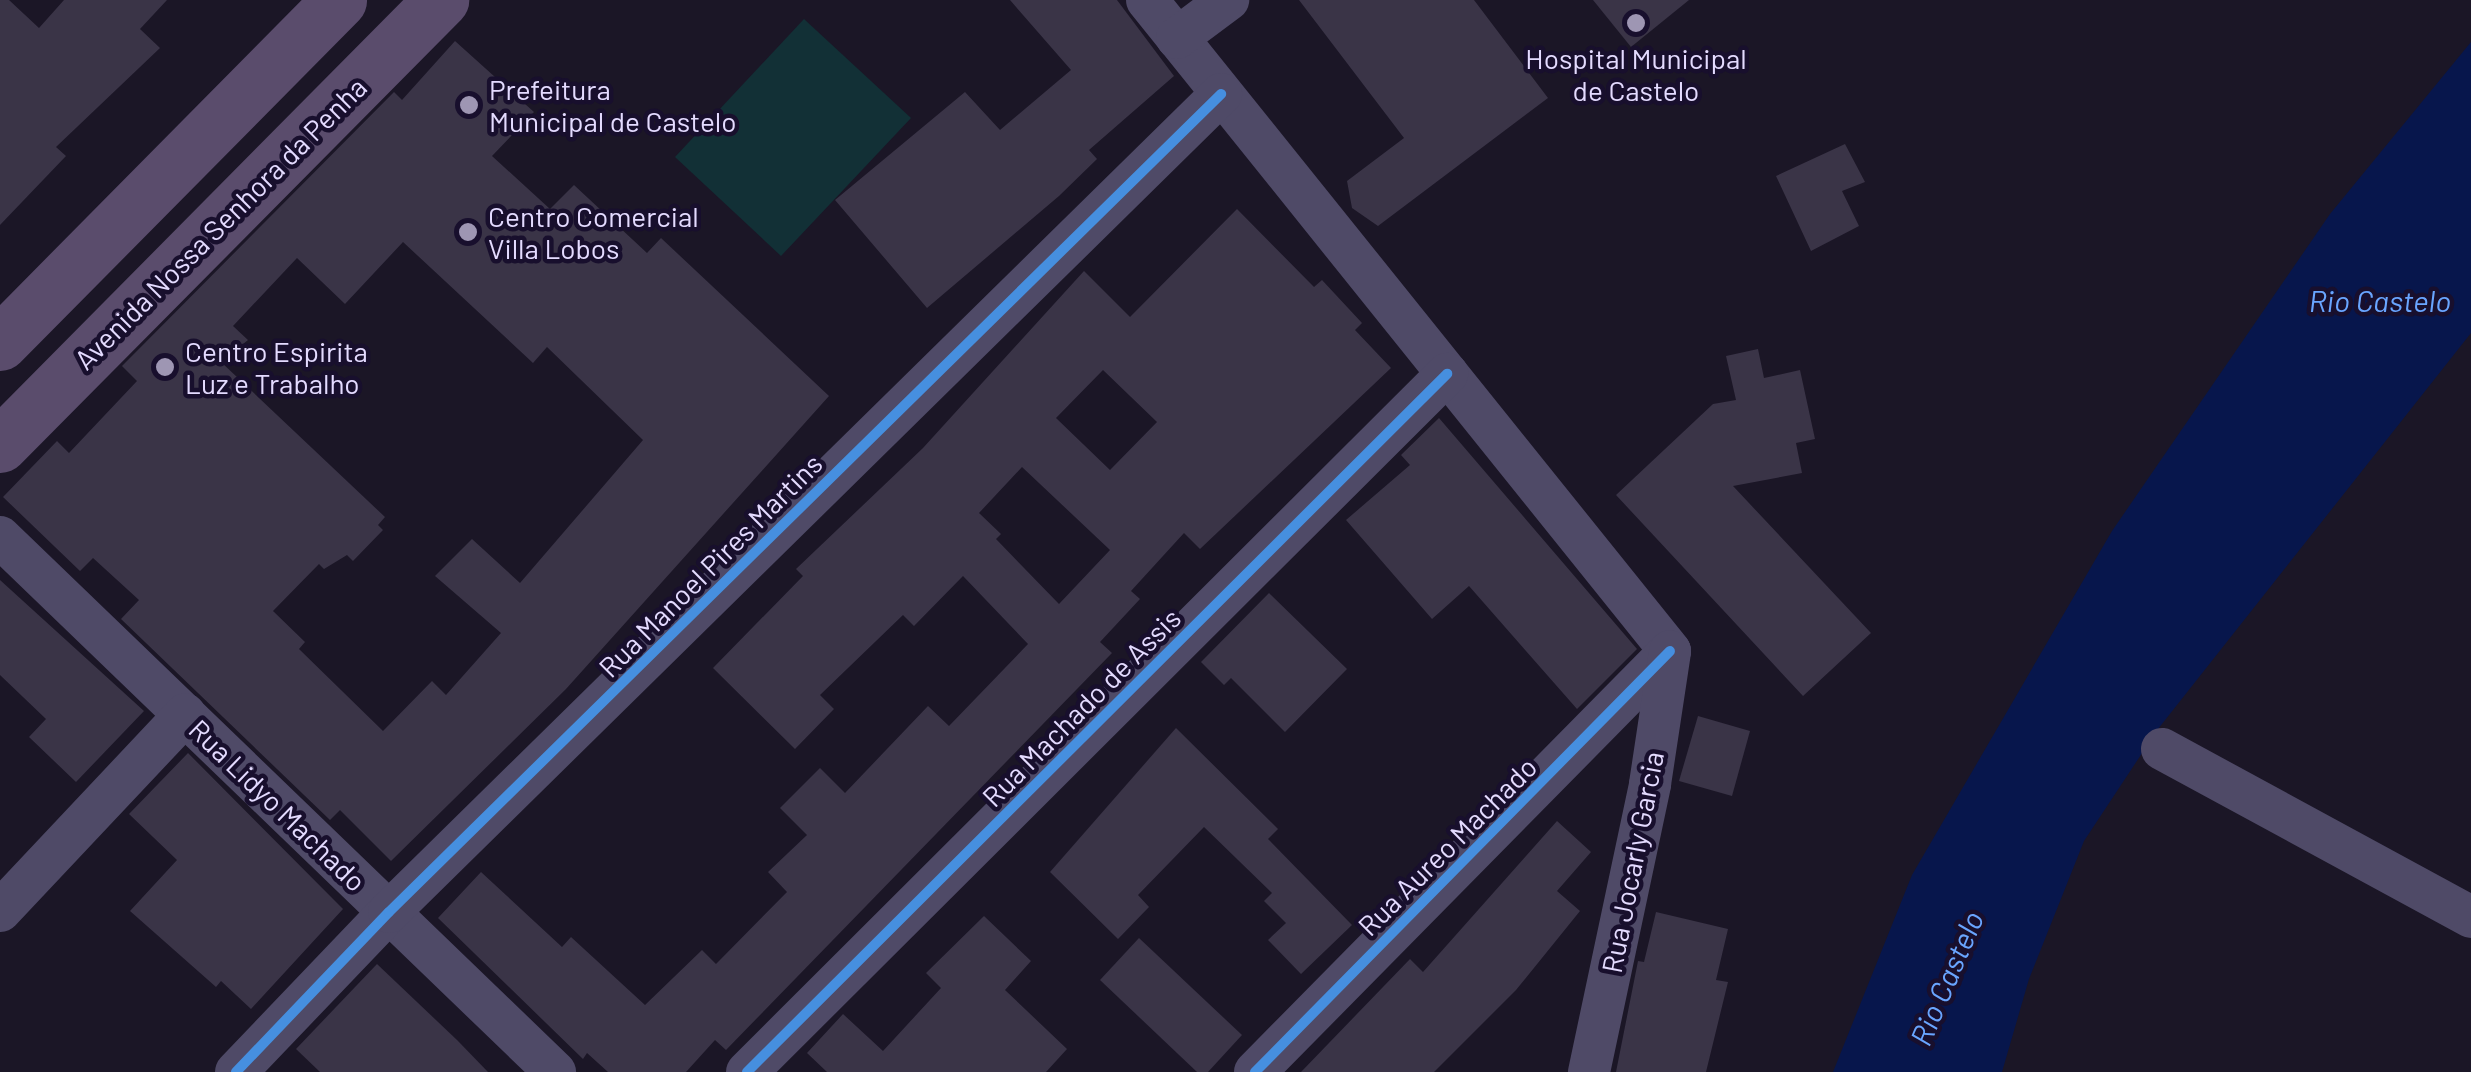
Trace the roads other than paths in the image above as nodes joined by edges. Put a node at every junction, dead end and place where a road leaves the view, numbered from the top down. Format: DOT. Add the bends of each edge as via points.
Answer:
graph roads {
  1 [pos="339,0"];
  2 [pos="441,0"];
  3 [pos="1147,0"];
  4 [pos="1228,0"];
  5 [pos="1177,38"];
  6 [pos="1221,94"];
  7 [pos="0,342"];
  8 [pos="1447,374"];
  9 [pos="0,445"];
  10 [pos="0,538"];
  11 [pos="1670,650"];
  12 [pos="184,715"];
  13 [pos="2162,750"];
  14 [pos="0,911"];
  15 [pos="390,912"];
  16 [pos="2471,916"];
  17 [pos="236,1072"];
  18 [pos="555,1072"];
  19 [pos="747,1072"];
  20 [pos="1255,1072"];
  21 [pos="1590,1072"];
  1 -- 7 [label="main road"];
  2 -- 9 [label="main road, Avenida Nossa Senhora da Penha"];
  3 -- 5 [label="street"];
  4 -- 5 [label="street"];
  5 -- 6 [label="street"];
  6 -- 8 [label="street"];
  6 -- 15 [label="street, Rua Manoel Pires Martins"];
  8 -- 11 [label="street"];
  8 -- 19 [label="street, Rua Machado de Assis"];
  10 -- 12 [label="street, Rua Lidyo Machado"];
  11 -- 20 [label="street, Rua Aureo Machado"];
  11 -- 21 [label="street, Rua Jocarly Garcia" via="1650,784"];
  12 -- 14 [label="street"];
  12 -- 15 [label="street, Rua Lidyo Machado"];
  13 -- 16 [label="street"];
  15 -- 17 [label="street, Rua Manoel Pires Martins"];
  15 -- 18 [label="street, Rua Lidyo Machado"];
}
